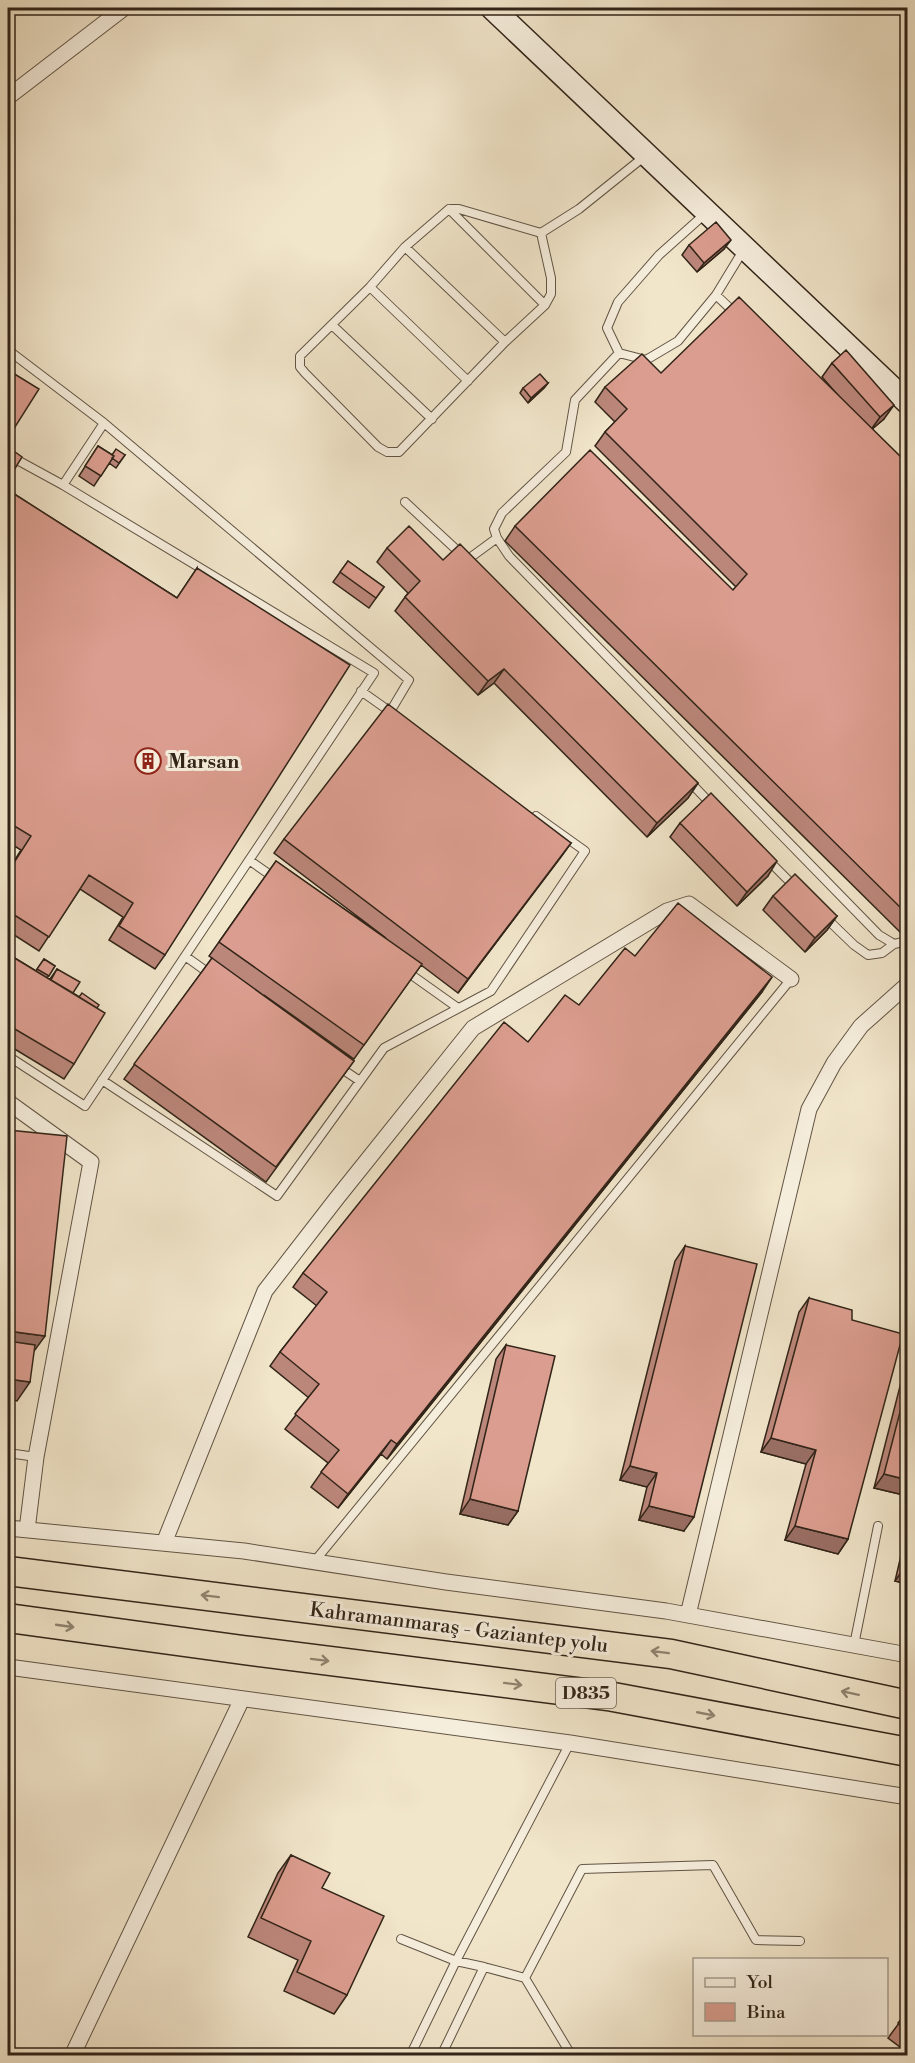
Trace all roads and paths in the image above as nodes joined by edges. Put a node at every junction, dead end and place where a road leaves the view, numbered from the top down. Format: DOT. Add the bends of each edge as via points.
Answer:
graph roads {
  1 [pos="124,8"];
  2 [pos="492,8"];
  3 [pos="8,97"];
  4 [pos="647,155"];
  5 [pos="449,209"];
  6 [pos="707,212"];
  7 [pos="541,233"];
  8 [pos="405,247"];
  9 [pos="745,248"];
  10 [pos="370,286"];
  11 [pos="716,295"];
  12 [pos="545,305"];
  13 [pos="741,319"];
  14 [pos="332,326"];
  15 [pos="505,342"];
  16 [pos="8,350"];
  17 [pos="619,353"];
  18 [pos="468,381"];
  19 [pos="908,403"];
  20 [pos="432,419"];
  21 [pos="104,423"];
  22 [pos="8,455"];
  23 [pos="63,485"];
  24 [pos="405,502"];
  25 [pos="496,538"];
  26 [pos="467,560"];
  27 [pos="475,568"];
  28 [pos="361,691"];
  29 [pos="390,712"];
  30 [pos="400,719"];
  31 [pos="680,772"];
  32 [pos="526,809"];
  33 [pos="721,813"];
  34 [pos="763,855"];
  35 [pos="249,860"];
  36 [pos="287,887"];
  37 [pos="804,896"];
  38 [pos="821,912"];
  39 [pos="908,941"];
  40 [pos="894,944"];
  41 [pos="185,956"];
  42 [pos="401,968"];
  43 [pos="214,977"];
  44 [pos="791,979"];
  45 [pos="908,984"];
  46 [pos="458,1008"];
  47 [pos="8,1056"];
  48 [pos="331,1060"];
  49 [pos="102,1080"];
  50 [pos="360,1082"];
  51 [pos="8,1102"];
  52 [pos="8,1453"];
  53 [pos="36,1457"];
  54 [pos="878,1526"];
  55 [pos="8,1528"];
  56 [pos="27,1530"];
  57 [pos="164,1543"];
  58 [pos="314,1562"];
  59 [pos="8,1571"];
  60 [pos="688,1615"];
  61 [pos="8,1618"];
  62 [pos="854,1645"];
  63 [pos="908,1655"];
  64 [pos="8,1667"];
  65 [pos="242,1699"];
  66 [pos="908,1705"];
  67 [pos="570,1743"];
  68 [pos="908,1752"];
  69 [pos="908,1797"];
  70 [pos="401,1939"];
  71 [pos="800,1941"];
  72 [pos="456,1961"];
  73 [pos="484,1967"];
  74 [pos="525,1978"];
  75 [pos="72,2055"];
  76 [pos="410,2055"];
  77 [pos="441,2055"];
  78 [pos="573,2055"];
  1 -- 3 [label="street"];
  2 -- 4 [label="street"];
  4 -- 6 [label="street"];
  4 -- 7 [label="lane" via="579,209"];
  5 -- 7 [label="lane"];
  5 -- 8 [label="lane"];
  5 -- 12 [label="lane"];
  6 -- 9 [label="street"];
  6 -- 17 [label="lane" via="659,255 618,302 607,328"];
  7 -- 12 [label="lane" via="551,278 551,294"];
  8 -- 10 [label="lane"];
  8 -- 15 [label="lane"];
  9 -- 11 [label="lane"];
  9 -- 19 [label="street"];
  10 -- 14 [label="lane"];
  10 -- 18 [label="lane"];
  11 -- 13 [label="lane"];
  11 -- 17 [label="lane" via="678,341 646,360"];
  12 -- 15 [label="lane"];
  14 -- 20 [label="lane"];
  14 -- 20 [label="lane" via="300,356 300,367 378,447 399,452"];
  15 -- 18 [label="lane"];
  16 -- 21 [label="lane"];
  17 -- 25 [label="lane" via="575,400 566,452 502,513 494,529"];
  18 -- 20 [label="lane"];
  21 -- 23 [label="lane"];
  21 -- 29 [label="lane" via="409,680"];
  22 -- 23 [label="lane"];
  23 -- 28 [label="lane" via="374,673"];
  24 -- 26 [label="lane"];
  25 -- 26 [label="lane"];
  25 -- 40 [label="lane" via="508,556 871,927"];
  26 -- 27 [label="lane"];
  28 -- 29 [label="lane"];
  28 -- 35 [label="lane"];
  29 -- 30 [label="lane"];
  31 -- 33 [label="lane"];
  32 -- 46 [label="lane" via="585,851 491,991"];
  34 -- 37 [label="lane"];
  35 -- 36 [label="lane"];
  35 -- 41 [label="lane"];
  38 -- 40 [label="lane" via="868,955 882,953"];
  39 -- 40 [label="lane"];
  41 -- 43 [label="lane"];
  41 -- 49 [label="lane"];
  42 -- 46 [label="lane"];
  44 -- 57 [label="street" via="689,904 667,911 473,1028 265,1291"];
  44 -- 58 [label="lane"];
  45 -- 60 [label="street" via="861,1026 834,1063 809,1109"];
  46 -- 50 [label="lane" via="384,1048"];
  47 -- 49 [label="lane" via="85,1106"];
  48 -- 50 [label="lane"];
  49 -- 50 [label="lane" via="277,1196"];
  51 -- 53 [label="street" via="90,1162"];
  52 -- 53 [label="lane"];
  53 -- 56 [label="street"];
  54 -- 62 [label="lane"];
  55 -- 56 [label="street"];
  56 -- 57 [label="street"];
  57 -- 58 [label="street"];
  58 -- 60 [label="street"];
  66 -- 59 [label="highway, Kahramanmaraş - Gaziantep yolu, one-way" via="671,1654"];
  60 -- 62 [label="street"];
  61 -- 68 [label="highway, D835, one-way" via="608,1696"];
  62 -- 63 [label="street"];
  64 -- 65 [label="street"];
  65 -- 67 [label="street"];
  65 -- 75 [label="street"];
  67 -- 69 [label="street"];
  67 -- 72 [label="lane"];
  70 -- 72 [label="lane"];
  71 -- 74 [label="lane" via="756,1940 713,1865 582,1869"];
  72 -- 73 [label="lane"];
  72 -- 76 [label="lane"];
  73 -- 74 [label="lane"];
  73 -- 77 [label="lane"];
  74 -- 78 [label="lane"];
}
